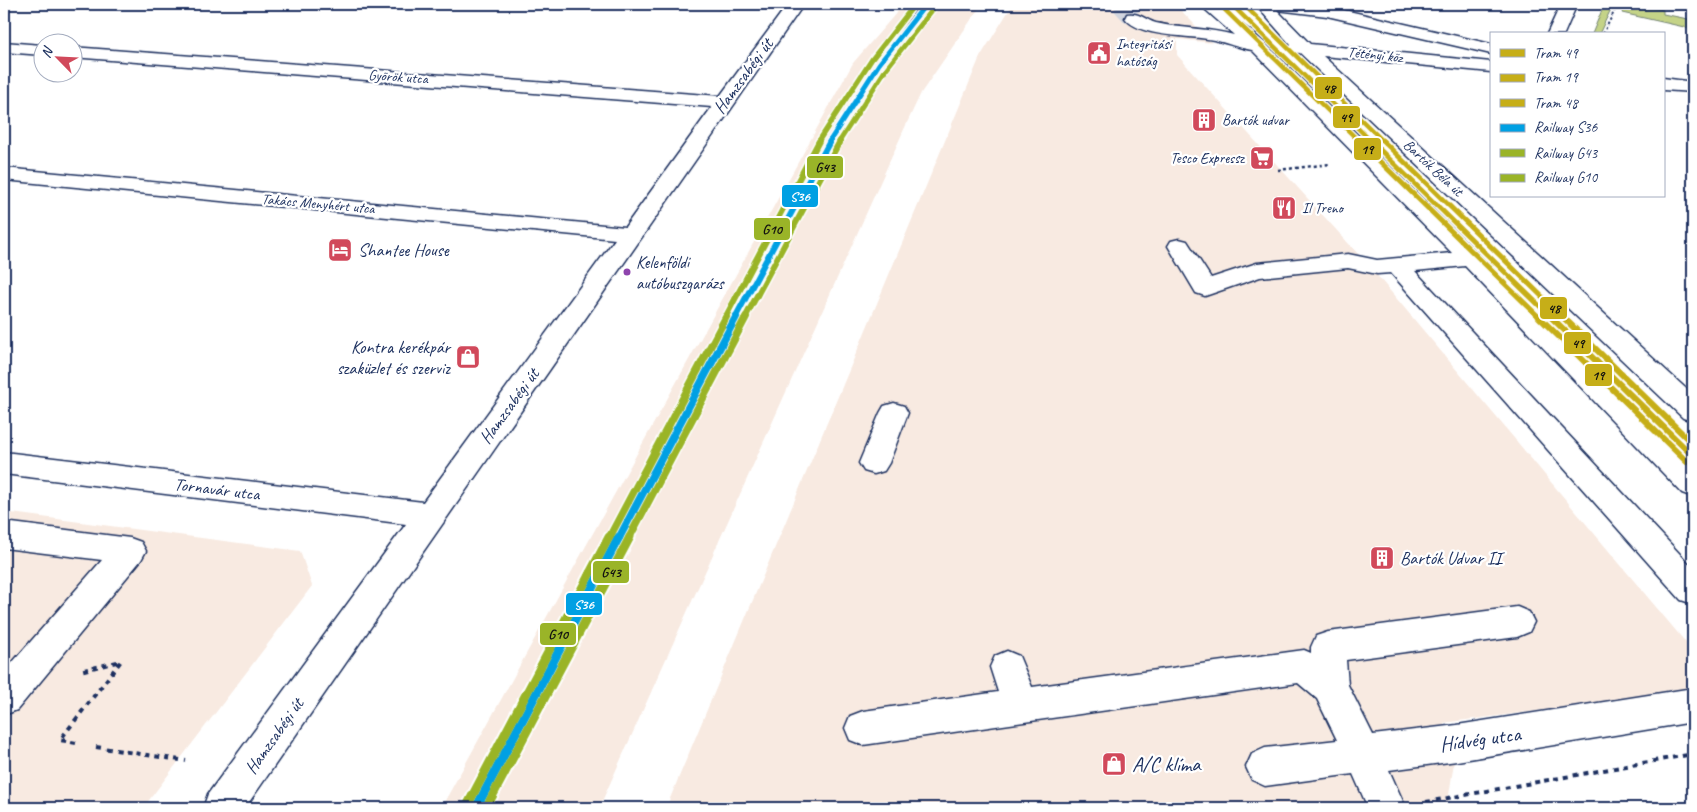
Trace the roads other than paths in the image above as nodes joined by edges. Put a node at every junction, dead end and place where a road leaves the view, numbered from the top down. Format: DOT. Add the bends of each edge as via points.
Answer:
graph roads {
  1 [pos="796,4"];
  2 [pos="1207,4"];
  3 [pos="1264,4"];
  4 [pos="1570,4"];
  5 [pos="1686,4"];
  6 [pos="1693,5"];
  7 [pos="1133,18"];
  8 [pos="1556,32"];
  9 [pos="4,47"];
  10 [pos="1259,47"];
  11 [pos="1304,48"];
  12 [pos="32,49"];
  13 [pos="1490,49"];
  14 [pos="1206,51"];
  15 [pos="82,53"];
  16 [pos="1490,67"];
  17 [pos="1664,84"];
  18 [pos="1693,86"];
  19 [pos="724,102"];
  20 [pos="4,174"];
  21 [pos="632,234"];
  22 [pos="1179,246"];
  23 [pos="1471,258"];
  24 [pos="1387,266"];
  25 [pos="1693,411"];
  26 [pos="894,413"];
  27 [pos="4,463"];
  28 [pos="874,463"];
  29 [pos="1693,485"];
  30 [pos="431,515"];
  31 [pos="4,535"];
  32 [pos="1693,590"];
  33 [pos="1517,622"];
  34 [pos="1008,666"];
  35 [pos="1330,687"];
  36 [pos="4,698"];
  37 [pos="1693,705"];
  38 [pos="1020,706"];
  39 [pos="862,728"];
  40 [pos="1363,754"];
  41 [pos="1265,767"];
  42 [pos="1404,806"];
  43 [pos="222,808"];
  1 -- 19 [label="street, Hamzsabégi út"];
  2 -- 10 [label="street"];
  3 -- 11 [label="street, Bartók Béla út"];
  3 -- 13 [label="street" via="1327,11"];
  4 -- 8 [label="street"];
  5 -- 6 [label="main road"];
  7 -- 10 [label="street" via="1150,27 1215,35"];
  9 -- 12 [label="street"];
  10 -- 11 [label="street, Tétényi köz"];
  10 -- 14 [label="street" via="1233,54"];
  10 -- 23 [label="street"];
  11 -- 16 [label="street, Tétényi köz"];
  11 -- 25 [label="street, Bartók Béla út"];
  15 -- 19 [label="street, Györök utca"];
  17 -- 18 [label="street"];
  19 -- 21 [label="street, Hamzsabégi út"];
  20 -- 21 [label="street, Takács Menyhért utca"];
  21 -- 30 [label="street, Hamzsabégi út"];
  22 -- 24 [label="street" via="1205,288 1257,270 1348,261"];
  23 -- 24 [label="street"];
  23 -- 29 [label="street"];
  24 -- 32 [label="street"];
  26 -- 28 [label="street"];
  27 -- 30 [label="street, Tornavár utca"];
  30 -- 43 [label="street, Hamzsabégi út"];
  31 -- 36 [label="street" via="130,551"];
  33 -- 35 [label="street" via="1328,647"];
  34 -- 38 [label="street"];
  35 -- 38 [label="street" via="1304,666"];
  35 -- 40 [label="street"];
  37 -- 40 [label="street, Hídvég utca" via="1457,743"];
  38 -- 39 [label="street"];
  40 -- 41 [label="street, Hídvég utca"];
  40 -- 42 [label="street"];
}
